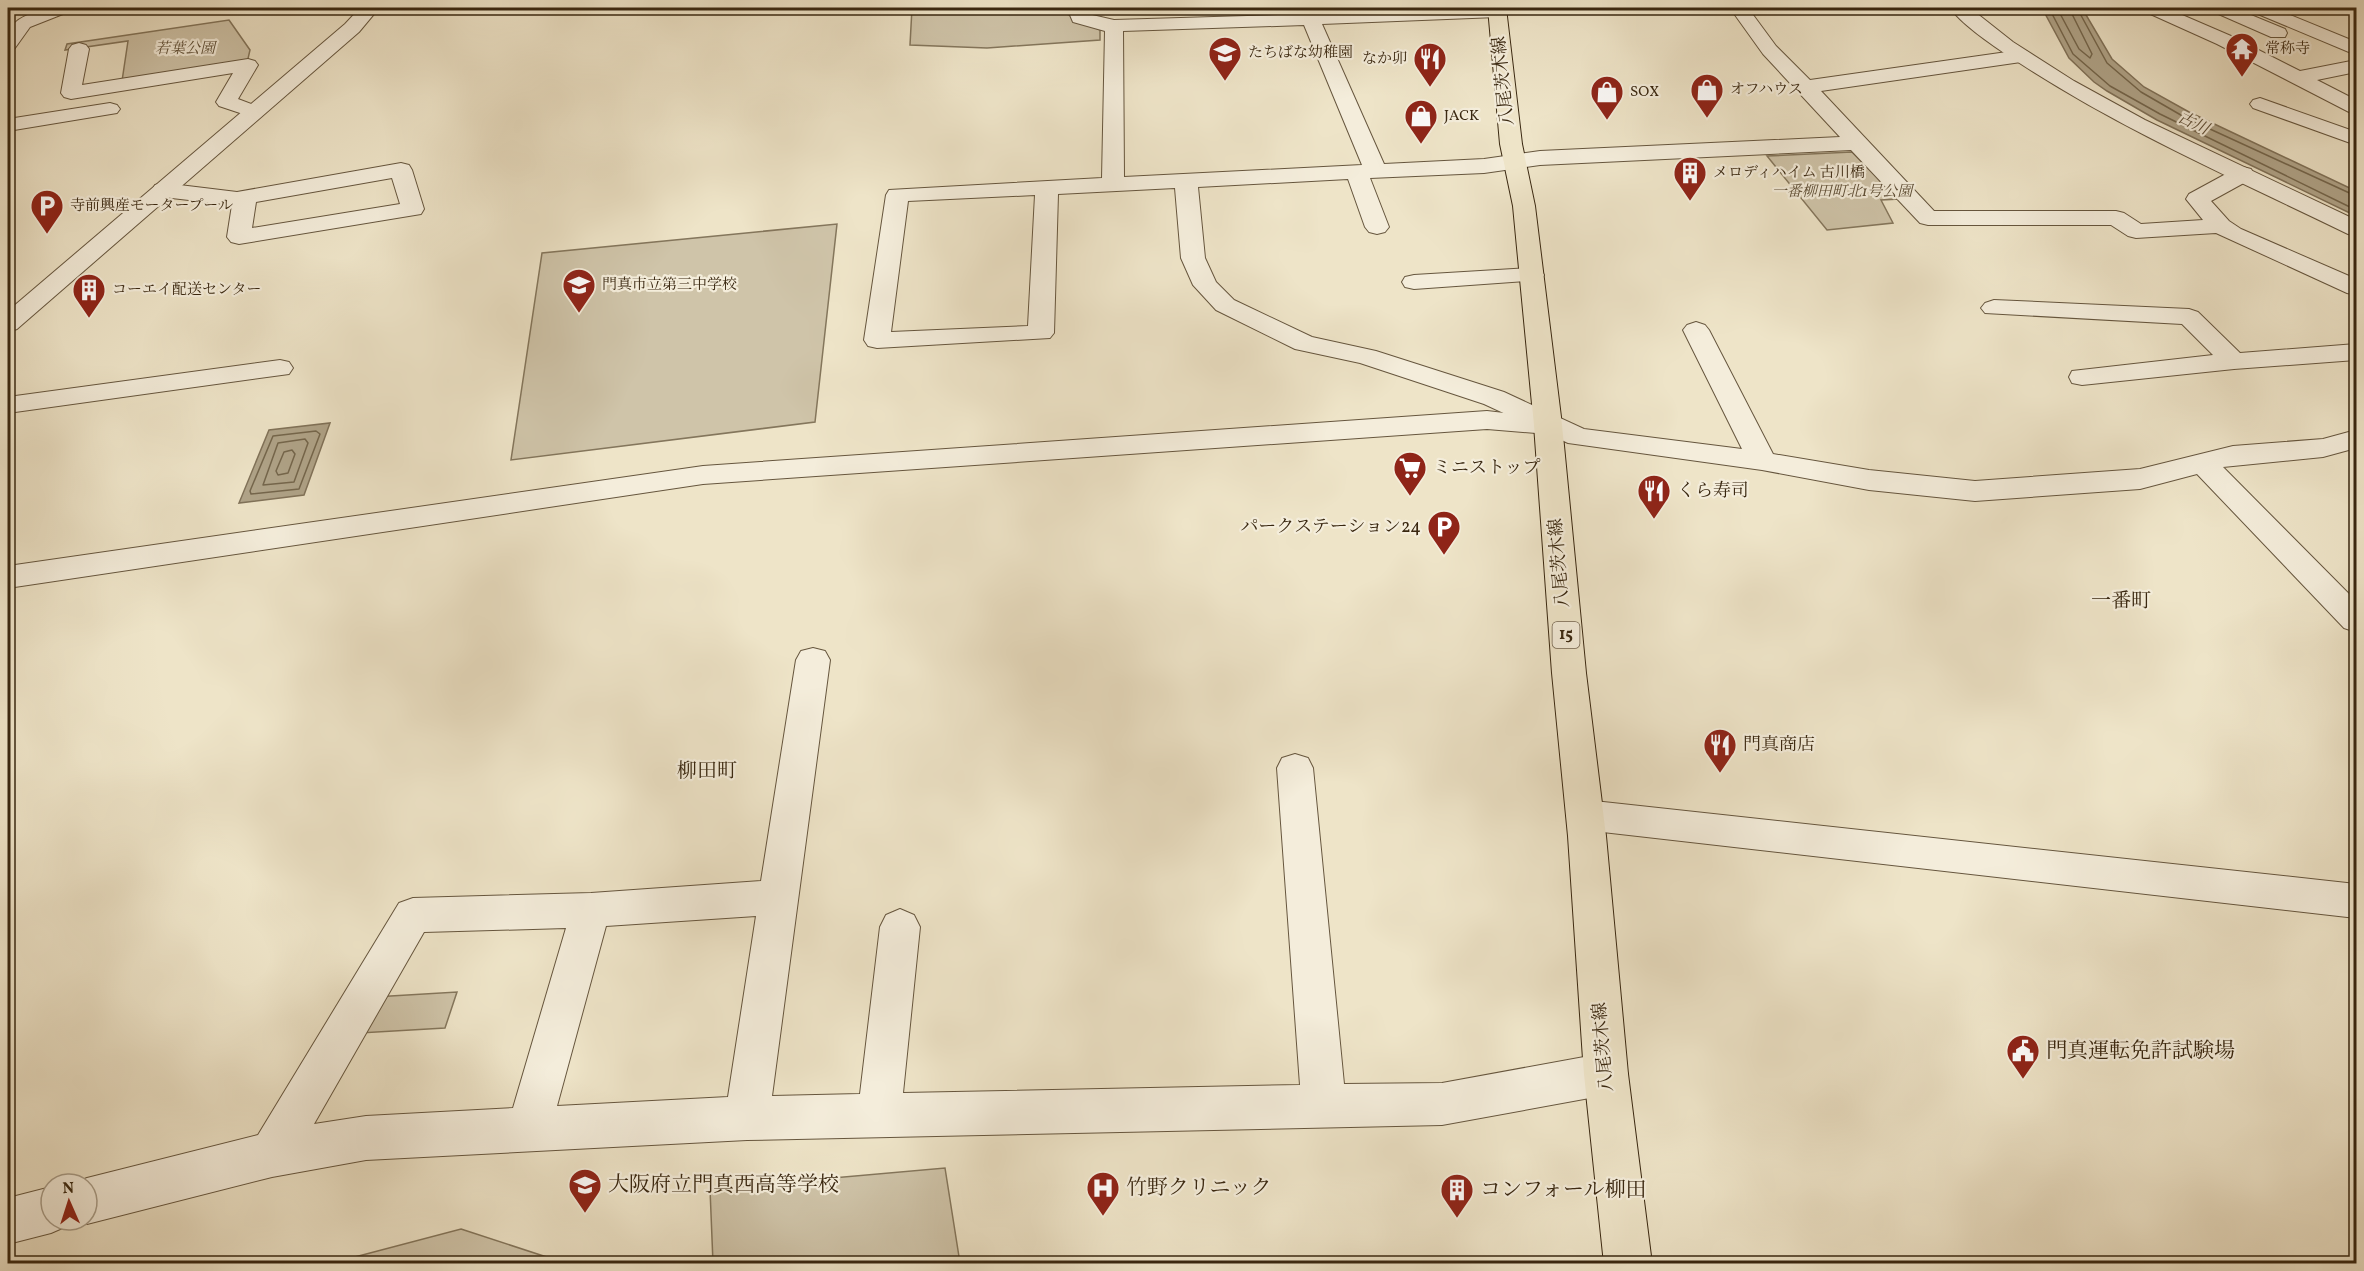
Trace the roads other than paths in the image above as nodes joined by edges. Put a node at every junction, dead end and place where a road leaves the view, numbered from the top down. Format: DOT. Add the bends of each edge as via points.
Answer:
graph roads {
  1 [pos="62,8"];
  2 [pos="370,8"];
  3 [pos="1076,8"];
  4 [pos="1739,8"];
  5 [pos="1959,8"];
  6 [pos="2152,8"];
  7 [pos="2220,8"];
  8 [pos="2259,8"];
  9 [pos="1497,10"];
  10 [pos="1311,19"];
  11 [pos="1114,26"];
  12 [pos="2308,29"];
  13 [pos="8,44"];
  14 [pos="79,49"];
  15 [pos="2356,49"];
  16 [pos="2021,56"];
  17 [pos="2356,66"];
  18 [pos="2296,78"];
  19 [pos="1806,87"];
  20 [pos="233,90"];
  21 [pos="210,94"];
  22 [pos="2260,104"];
  23 [pos="131,106"];
  24 [pos="2356,108"];
  25 [pos="252,111"];
  26 [pos="8,125"];
  27 [pos="2356,139"];
  28 [pos="1857,143"];
  29 [pos="1514,161"];
  30 [pos="1366,171"];
  31 [pos="2243,174"];
  32 [pos="1186,180"];
  33 [pos="1113,184"];
  34 [pos="1047,188"];
  35 [pos="163,190"];
  36 [pos="244,198"];
  37 [pos="2221,226"];
  38 [pos="1377,227"];
  39 [pos="2356,229"];
  40 [pos="1532,275"];
  41 [pos="1414,282"];
  42 [pos="2356,288"];
  43 [pos="1994,308"];
  44 [pos="8,324"];
  45 [pos="1696,330"];
  46 [pos="2356,352"];
  47 [pos="2234,361"];
  48 [pos="280,368"];
  49 [pos="2082,376"];
  50 [pos="8,405"];
  51 [pos="1548,425"];
  52 [pos="2356,440"];
  53 [pos="1762,461"];
  54 [pos="2203,463"];
  55 [pos="8,578"];
  56 [pos="2356,620"];
  57 [pos="813,660"];
  58 [pos="1295,768"];
  59 [pos="1585,815"];
  60 [pos="778,897"];
  61 [pos="2356,901"];
  62 [pos="591,910"];
  63 [pos="900,927"];
  64 [pos="1606,1074"];
  65 [pos="1324,1106"];
  66 [pos="879,1116"];
  67 [pos="747,1118"];
  68 [pos="529,1128"];
  69 [pos="272,1154"];
  70 [pos="99,1198"];
  71 [pos="39,1213"];
  72 [pos="8,1221"];
  73 [pos="1628,1263"];
  1 -- 13 [label="street" via="23,23"];
  2 -- 25 [label="street" via="352,28"];
  3 -- 11 [label="street" via="1080,18"];
  4 -- 19 [label="street" via="1754,31"];
  5 -- 16 [label="street"];
  6 -- 18 [label="street"];
  7 -- 12 [label="street" via="2279,33"];
  8 -- 12 [label="street"];
  9 -- 10 [label="street"];
  9 -- 29 [label="main road, 八尾茨木線 / 15"];
  10 -- 11 [label="street"];
  10 -- 30 [label="street"];
  11 -- 33 [label="street"];
  12 -- 15 [label="street"];
  14 -- 20 [label="street" via="71,93 248,65"];
  16 -- 19 [label="street"];
  16 -- 31 [label="street" via="2138,124"];
  17 -- 18 [label="street"];
  18 -- 24 [label="street"];
  19 -- 28 [label="street"];
  20 -- 21 [label="street"];
  20 -- 25 [label="street" via="226,102"];
  22 -- 27 [label="street"];
  23 -- 26 [label="street"];
  25 -- 35 [label="street"];
  28 -- 29 [label="street"];
  28 -- 37 [label="street" via="1928,218 2116,218 2136,231"];
  29 -- 30 [label="street"];
  29 -- 40 [label="main road, 八尾茨木線 / 15"];
  30 -- 32 [label="street"];
  30 -- 38 [label="street"];
  31 -- 37 [label="street" via="2197,199"];
  31 -- 39 [label="street"];
  32 -- 33 [label="street"];
  32 -- 51 [label="street" via="1193,258 1205,285 1225,305 1304,343 1367,357 1462,388 1514,406"];
  33 -- 34 [label="street"];
  34 -- 34 [label="street" via="1041,333 877,340 897,195"];
  35 -- 36 [label="street"];
  35 -- 44 [label="street"];
  36 -- 36 [label="street" via="401,170 413,209 239,237"];
  37 -- 42 [label="street"];
  40 -- 41 [label="street"];
  40 -- 51 [label="main road, 八尾茨木線 / 15"];
  43 -- 47 [label="street" via="2189,317"];
  45 -- 53 [label="street"];
  46 -- 47 [label="street"];
  47 -- 49 [label="street"];
  48 -- 50 [label="street"];
  51 -- 53 [label="street" via="1578,437"];
  51 -- 55 [label="street" via="1487,420 703,475"];
  51 -- 59 [label="main road, 八尾茨木線 / 15"];
  52 -- 54 [label="street" via="2323,448 2233,454"];
  53 -- 54 [label="street" via="1869,480 1975,491 2140,479"];
  54 -- 56 [label="street"];
  57 -- 60 [label="street"];
  58 -- 65 [label="street"];
  59 -- 61 [label="street"];
  59 -- 64 [label="main road, 八尾茨木線 / 15"];
  60 -- 62 [label="street"];
  60 -- 67 [label="street"];
  62 -- 68 [label="street"];
  62 -- 69 [label="street" via="413,915"];
  63 -- 66 [label="street"];
  64 -- 65 [label="street" via="1442,1104"];
  64 -- 73 [label="main road, 八尾茨木線 / 15"];
  65 -- 66 [label="street"];
  66 -- 67 [label="street"];
  67 -- 68 [label="street"];
  68 -- 69 [label="street" via="366,1138"];
  69 -- 70 [label="street"];
  71 -- 72 [label="street"];
}
